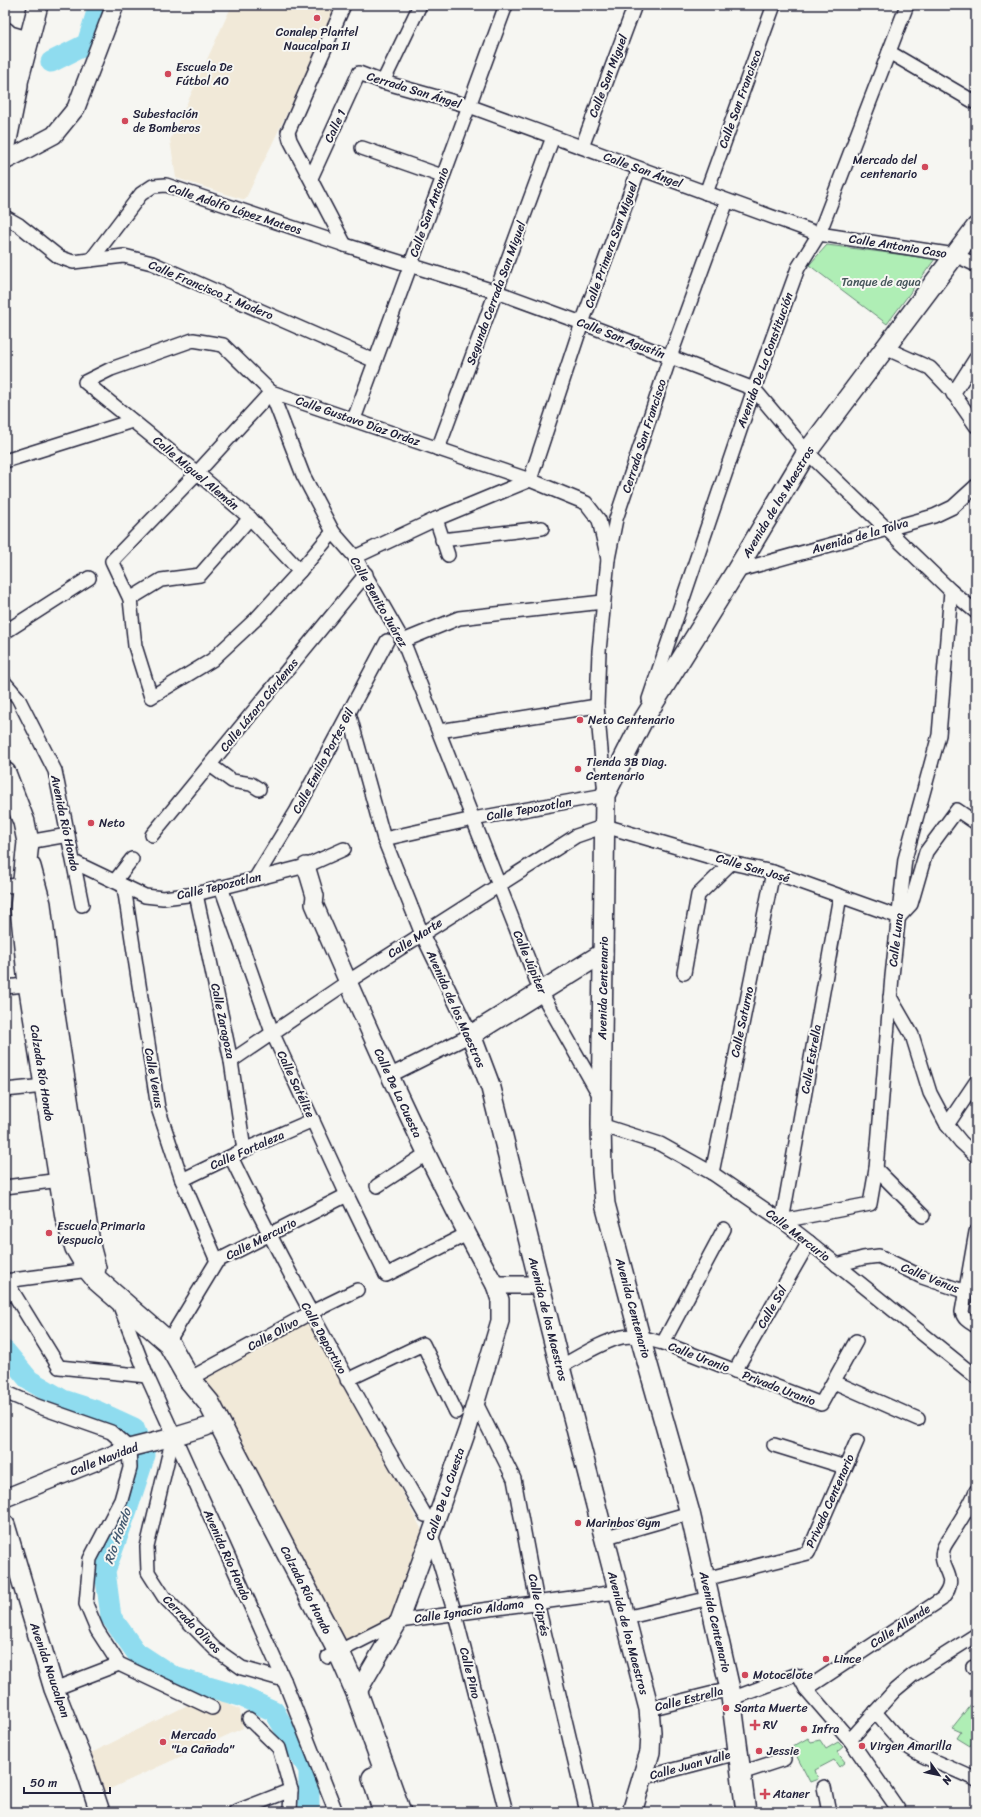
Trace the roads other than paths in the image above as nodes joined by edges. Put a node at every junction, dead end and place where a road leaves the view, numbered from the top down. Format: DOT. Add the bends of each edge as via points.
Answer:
graph roads {
  1 [pos="38,5"];
  2 [pos="114,5"];
  3 [pos="344,5"];
  4 [pos="420,5"];
  5 [pos="506,5"];
  6 [pos="635,5"];
  7 [pos="774,5"];
  8 [pos="907,5"];
  9 [pos="6,35"];
  10 [pos="27,42"];
  11 [pos="889,52"];
  12 [pos="359,73"];
  13 [pos="383,82"];
  14 [pos="17,86"];
  15 [pos="976,103"];
  16 [pos="468,106"];
  17 [pos="553,137"];
  18 [pos="5,145"];
  19 [pos="582,147"];
  20 [pos="362,148"];
  21 [pos="5,161"];
  22 [pos="639,169"];
  23 [pos="442,176"];
  24 [pos="311,178"];
  25 [pos="706,193"];
  26 [pos="727,201"];
  27 [pos="5,217"];
  28 [pos="976,227"];
  29 [pos="818,234"];
  30 [pos="345,245"];
  31 [pos="955,255"];
  32 [pos="91,260"];
  33 [pos="410,265"];
  34 [pos="976,266"];
  35 [pos="497,292"];
  36 [pos="582,323"];
  37 [pos="885,348"];
  38 [pos="670,357"];
  39 [pos="976,358"];
  40 [pos="375,361"];
  41 [pos="85,382"];
  42 [pos="754,389"];
  43 [pos="271,392"];
  44 [pos="953,394"];
  45 [pos="354,419"];
  46 [pos="132,421"];
  47 [pos="976,426"];
  48 [pos="438,449"];
  49 [pos="807,452"];
  50 [pos="5,462"];
  51 [pos="197,473"];
  52 [pos="530,480"];
  53 [pos="976,486"];
  54 [pos="250,518"];
  55 [pos="436,519"];
  56 [pos="542,528"];
  57 [pos="886,529"];
  58 [pos="333,532"];
  59 [pos="442,540"];
  60 [pos="448,555"];
  61 [pos="355,557"];
  62 [pos="608,559"];
  63 [pos="300,571"];
  64 [pos="736,571"];
  65 [pos="366,574"];
  66 [pos="89,578"];
  67 [pos="951,591"];
  68 [pos="130,599"];
  69 [pos="602,602"];
  70 [pos="976,612"];
  71 [pos="5,632"];
  72 [pos="387,641"];
  73 [pos="403,641"];
  74 [pos="5,683"];
  75 [pos="597,706"];
  76 [pos="350,712"];
  77 [pos="642,722"];
  78 [pos="439,731"];
  79 [pos="210,765"];
  80 [pos="5,773"];
  81 [pos="259,789"];
  82 [pos="605,795"];
  83 [pos="473,819"];
  84 [pos="976,824"];
  85 [pos="605,826"];
  86 [pos="68,835"];
  87 [pos="152,835"];
  88 [pos="384,840"];
  89 [pos="28,849"];
  90 [pos="344,849"];
  91 [pos="132,859"];
  92 [pos="74,862"];
  93 [pos="731,862"];
  94 [pos="306,866"];
  95 [pos="773,872"];
  96 [pos="255,879"];
  97 [pos="119,884"];
  98 [pos="14,885"];
  99 [pos="498,885"];
  100 [pos="221,888"];
  101 [pos="196,894"];
  102 [pos="840,896"];
  103 [pos="82,904"];
  104 [pos="899,917"];
  105 [pos="422,934"];
  106 [pos="603,953"];
  107 [pos="684,973"];
  108 [pos="350,981"];
  109 [pos="39,983"];
  110 [pos="5,987"];
  111 [pos="541,992"];
  112 [pos="890,997"];
  113 [pos="272,1032"];
  114 [pos="471,1035"];
  115 [pos="231,1061"];
  116 [pos="389,1076"];
  117 [pos="976,1082"];
  118 [pos="44,1086"];
  119 [pos="5,1090"];
  120 [pos="601,1099"];
  121 [pos="313,1120"];
  122 [pos="600,1125"];
  123 [pos="947,1126"];
  124 [pos="244,1150"];
  125 [pos="426,1154"];
  126 [pos="976,1156"];
  127 [pos="231,1157"];
  128 [pos="876,1169"];
  129 [pos="712,1173"];
  130 [pos="60,1180"];
  131 [pos="182,1180"];
  132 [pos="377,1186"];
  133 [pos="5,1187"];
  134 [pos="347,1195"];
  135 [pos="923,1216"];
  136 [pos="782,1221"];
  137 [pos="724,1228"];
  138 [pos="976,1232"];
  139 [pos="467,1234"];
  140 [pos="268,1235"];
  141 [pos="809,1242"];
  142 [pos="217,1261"];
  143 [pos="837,1265"];
  144 [pos="973,1273"];
  145 [pos="94,1275"];
  146 [pos="5,1281"];
  147 [pos="495,1285"];
  148 [pos="540,1285"];
  149 [pos="357,1290"];
  150 [pos="966,1292"];
  151 [pos="117,1298"];
  152 [pos="310,1313"];
  153 [pos="976,1326"];
  154 [pos="640,1337"];
  155 [pos="856,1341"];
  156 [pos="168,1342"];
  157 [pos="662,1343"];
  158 [pos="560,1367"];
  159 [pos="735,1371"];
  160 [pos="146,1376"];
  161 [pos="976,1377"];
  162 [pos="189,1379"];
  163 [pos="347,1380"];
  164 [pos="834,1382"];
  165 [pos="5,1392"];
  166 [pos="476,1403"];
  167 [pos="456,1412"];
  168 [pos="918,1419"];
  169 [pos="206,1427"];
  170 [pos="167,1439"];
  171 [pos="857,1441"];
  172 [pos="774,1445"];
  173 [pos="133,1447"];
  174 [pos="845,1468"];
  175 [pos="976,1491"];
  176 [pos="5,1498"];
  177 [pos="690,1513"];
  178 [pos="425,1515"];
  179 [pos="5,1525"];
  180 [pos="431,1534"];
  181 [pos="603,1538"];
  182 [pos="706,1579"];
  183 [pos="617,1592"];
  184 [pos="710,1598"];
  185 [pos="537,1602"];
  186 [pos="455,1614"];
  187 [pos="625,1618"];
  188 [pos="399,1621"];
  189 [pos="976,1635"];
  190 [pos="333,1655"];
  191 [pos="119,1664"];
  192 [pos="284,1680"];
  193 [pos="54,1689"];
  194 [pos="806,1689"];
  195 [pos="357,1693"];
  196 [pos="730,1694"];
  197 [pos="212,1708"];
  198 [pos="649,1709"];
  199 [pos="875,1712"];
  200 [pos="249,1719"];
  201 [pos="850,1740"];
  202 [pos="738,1753"];
  203 [pos="784,1759"];
  204 [pos="741,1773"];
  205 [pos="642,1778"];
  206 [pos="976,1780"];
  207 [pos="824,1787"];
  208 [pos="291,1790"];
  209 [pos="100,1812"];
  210 [pos="235,1812"];
  211 [pos="290,1812"];
  212 [pos="336,1812"];
  213 [pos="384,1812"];
  214 [pos="400,1812"];
  215 [pos="506,1812"];
  216 [pos="587,1812"];
  217 [pos="632,1812"];
  218 [pos="746,1812"];
  219 [pos="829,1812"];
  220 [pos="900,1812"];
  1 -- 10 [label="main road"];
  2 -- 21 [label="street" via="76,108 54,135"];
  3 -- 24 [label="street" via="288,132"];
  4 -- 13 [label="street"];
  5 -- 16 [label="street, Calle San Antonio"];
  6 -- 19 [label="street, Calle San Miguel"];
  7 -- 25 [label="street, Calle San Francisco"];
  8 -- 11 [label="street, Avenida De La Constitución"];
  9 -- 10 [label="main road"];
  9 -- 14 [label="main road"];
  10 -- 14 [label="main road"];
  11 -- 15 [label="street"];
  11 -- 29 [label="street, Avenida De La Constitución"];
  12 -- 13 [label="street, Cerrada San Ángel"];
  12 -- 24 [label="street, Calle 1"];
  13 -- 16 [label="street, Cerrada San Ángel"];
  14 -- 18 [label="main road"];
  16 -- 17 [label="street, Calle San Ángel"];
  16 -- 23 [label="street, Calle San Antonio"];
  17 -- 19 [label="street, Calle San Ángel"];
  17 -- 35 [label="street, Segunda Cerrada San Miguel"];
  19 -- 22 [label="street, Calle San Ángel"];
  20 -- 23 [label="street"];
  22 -- 25 [label="street, Calle San Ángel"];
  22 -- 36 [label="street, Calle Primera San Miguel"];
  23 -- 33 [label="street, Calle San Antonio"];
  24 -- 30 [label="street"];
  25 -- 26 [label="street, Calle San Ángel"];
  26 -- 29 [label="street, Calle San Ángel"];
  26 -- 38 [label="street, Cerrada San Francisco"];
  27 -- 32 [label="street, Calle Francisco I. Madero" via="59,257 73,262"];
  28 -- 31 [label="main road, Avenida de los Maestros"];
  29 -- 31 [label="street, Calle Antonio Caso"];
  29 -- 42 [label="street, Avenida De La Constitución" via="798,268"];
  30 -- 32 [label="street, Calle Adolfo López Mateos" via="166,185 153,186 141,194"];
  30 -- 33 [label="street, Calle Adolfo López Mateos"];
  31 -- 34 [label="street, Calle Antonio Caso"];
  31 -- 37 [label="main road, Avenida de los Maestros"];
  32 -- 40 [label="street, Calle Francisco I. Madero" via="124,256 152,263"];
  33 -- 35 [label="street, Calle San Agustín"];
  33 -- 40 [label="street, Calle San Antonio"];
  35 -- 36 [label="street, Calle San Agustín"];
  35 -- 48 [label="street, Segunda Cerrada San Miguel"];
  36 -- 38 [label="street, Calle San Agustín"];
  36 -- 52 [label="street, Calle Primera San Miguel"];
  37 -- 44 [label="street" via="930,368"];
  37 -- 49 [label="main road, Avenida de los Maestros"];
  38 -- 42 [label="street, Calle San Agustín"];
  38 -- 62 [label="street, Cerrada San Francisco" via="616,519"];
  39 -- 44 [label="street"];
  40 -- 45 [label="street, Calle San Antonio"];
  41 -- 43 [label="street, Calle Gustavo Díaz Ordaz" via="111,369 193,340 223,345"];
  41 -- 46 [label="street, Calle Miguel Alemán"];
  42 -- 49 [label="street, Calle San Agustín"];
  42 -- 77 [label="street, Avenida De La Constitución"];
  43 -- 45 [label="street, Calle Gustavo Díaz Ordaz"];
  43 -- 51 [label="street"];
  43 -- 58 [label="street, Calle Benito Juárez" via="303,475"];
  44 -- 47 [label="street"];
  45 -- 48 [label="street, Calle Gustavo Díaz Ordaz"];
  46 -- 50 [label="street"];
  46 -- 51 [label="street, Calle Miguel Alemán"];
  48 -- 52 [label="street, Calle Gustavo Díaz Ordaz"];
  49 -- 57 [label="street, Calle San Agustín"];
  49 -- 64 [label="main road, Avenida de los Maestros"];
  51 -- 54 [label="street, Calle Miguel Alemán"];
  51 -- 68 [label="street" via="112,561"];
  52 -- 55 [label="street"];
  52 -- 62 [label="street, Calle Gustavo Díaz Ordaz" via="586,503 599,520"];
  53 -- 57 [label="street, Avenida de la Tolva" via="953,507 934,516"];
  54 -- 63 [label="street, Calle Miguel Alemán"];
  54 -- 68 [label="street" via="200,575 161,580"];
  55 -- 59 [label="street"];
  55 -- 61 [label="street"];
  56 -- 59 [label="street"];
  57 -- 64 [label="street, Avenida de la Tolva"];
  57 -- 67 [label="street, Calle San Agustín"];
  58 -- 61 [label="street, Calle Benito Juárez"];
  58 -- 63 [label="street"];
  59 -- 60 [label="street"];
  61 -- 65 [label="street, Calle Benito Juárez"];
  62 -- 69 [label="street, Cerrada San Francisco"];
  63 -- 68 [label="street" via="257,618 212,660 151,697 135,646"];
  64 -- 77 [label="main road, Avenida de los Maestros"];
  65 -- 73 [label="street, Calle Benito Juárez"];
  65 -- 79 [label="street, Calle Lázaro Cárdenas"];
  66 -- 71 [label="street"];
  67 -- 70 [label="street, Calle San Agustín"];
  67 -- 104 [label="street, Calle Luna" via="939,734 905,859"];
  69 -- 73 [label="street" via="459,618"];
  69 -- 75 [label="street, Cerrada San Francisco"];
  72 -- 76 [label="street, Calle Emilio Portes Gil"];
  73 -- 78 [label="street, Calle Benito Juárez"];
  74 -- 86 [label="street, Avenida Río Hondo" via="18,698 55,771"];
  75 -- 78 [label="street"];
  75 -- 82 [label="street, Cerrada San Francisco"];
  76 -- 88 [label="street, Avenida de los Maestros"];
  76 -- 96 [label="street, Calle Emilio Portes Gil" via="296,812"];
  77 -- 82 [label="main road, Avenida de los Maestros"];
  78 -- 83 [label="street, Calle Benito Juárez"];
  79 -- 81 [label="street" via="232,781 251,784"];
  79 -- 87 [label="street, Calle Lázaro Cárdenas"];
  80 -- 89 [label="main road, Calzada Río Hondo" via="24,822"];
  82 -- 83 [label="street, Calle Tepozotlan"];
  82 -- 85 [label="main road, Avenida Centenario"];
  83 -- 88 [label="street, Calle Tepozotlan"];
  83 -- 99 [label="street, Calle Júpiter"];
  84 -- 104 [label="street" via="957,810 926,852 911,904"];
  85 -- 93 [label="street, Calle San José"];
  85 -- 99 [label="street, Calle Marte" via="576,836"];
  85 -- 106 [label="main road, Avenida Centenario"];
  86 -- 89 [label="street"];
  86 -- 92 [label="street, Avenida Río Hondo"];
  88 -- 105 [label="street, Avenida de los Maestros"];
  89 -- 98 [label="main road, Calzada Río Hondo"];
  89 -- 109 [label="main road, Calzada Río Hondo" via="40,904"];
  90 -- 94 [label="street, Calle Tepozotlan"];
  91 -- 97 [label="street"];
  92 -- 97 [label="street, Calle Tepozotlan"];
  92 -- 103 [label="street, Avenida Río Hondo"];
  93 -- 95 [label="street, Calle San José"];
  93 -- 107 [label="street" via="698,894"];
  94 -- 96 [label="street, Calle Tepozotlan"];
  94 -- 108 [label="street, Calle De La Cuesta" via="316,896 314,904"];
  95 -- 102 [label="street, Calle San José"];
  95 -- 129 [label="street, Calle Saturno"];
  96 -- 100 [label="street, Calle Tepozotlan"];
  97 -- 101 [label="street, Calle Tepozotlan" via="151,897"];
  97 -- 131 [label="street, Calle Venus" via="158,1108"];
  98 -- 109 [label="main road, Calzada Río Hondo"];
  99 -- 105 [label="street, Calle Marte"];
  99 -- 111 [label="street, Calle Júpiter"];
  100 -- 101 [label="street, Calle Tepozotlan"];
  100 -- 113 [label="street, Calle Satélite"];
  101 -- 115 [label="street, Calle Zaragoza"];
  102 -- 104 [label="street, Calle San José"];
  102 -- 136 [label="street, Calle Estrella"];
  104 -- 112 [label="street, Calle Luna"];
  105 -- 108 [label="street, Calle Marte"];
  105 -- 114 [label="street, Avenida de los Maestros"];
  106 -- 111 [label="main road"];
  106 -- 120 [label="main road, Avenida Centenario"];
  108 -- 113 [label="street, Calle Marte"];
  108 -- 116 [label="street, Calle De La Cuesta"];
  109 -- 110 [label="street"];
  109 -- 118 [label="main road, Calzada Río Hondo"];
  109 -- 145 [label="main road, Calzada Río Hondo"];
  111 -- 114 [label="main road"];
  111 -- 120 [label="street, Calle Júpiter"];
  112 -- 123 [label="street" via="912,1035 930,1093"];
  112 -- 128 [label="street, Calle Luna"];
  113 -- 115 [label="street, Calle Marte"];
  113 -- 121 [label="street, Calle Satélite"];
  114 -- 116 [label="street"];
  114 -- 148 [label="main road, Avenida de los Maestros" via="491,1088"];
  115 -- 124 [label="street, Calle Zaragoza"];
  116 -- 125 [label="street, Calle De La Cuesta"];
  117 -- 123 [label="street"];
  118 -- 119 [label="street"];
  118 -- 130 [label="main road, Calzada Río Hondo"];
  120 -- 122 [label="main road, Avenida Centenario"];
  121 -- 124 [label="street, Calle Fortaleza"];
  121 -- 134 [label="street, Calle Satélite"];
  122 -- 129 [label="street, Calle Mercurio" via="660,1144"];
  122 -- 154 [label="main road, Avenida Centenario" via="605,1204"];
  123 -- 126 [label="street"];
  124 -- 127 [label="street, Calle Fortaleza"];
  125 -- 132 [label="street"];
  125 -- 139 [label="street, Calle De La Cuesta"];
  127 -- 131 [label="street, Calle Fortaleza"];
  127 -- 140 [label="street, Calle Deportivo"];
  128 -- 135 [label="street"];
  128 -- 136 [label="street, Calle Luna" via="870,1204"];
  129 -- 136 [label="street, Calle Mercurio"];
  130 -- 133 [label="street"];
  130 -- 145 [label="main road, Calzada Río Hondo" via="66,1217 76,1248"];
  131 -- 142 [label="street, Calle Venus"];
  134 -- 139 [label="street, Calle Satélite" via="386,1275"];
  134 -- 140 [label="street, Calle Mercurio"];
  136 -- 141 [label="street, Calle Mercurio"];
  137 -- 157 [label="street"];
  138 -- 144 [label="street, Calle Venus"];
  139 -- 147 [label="street, Calle De La Cuesta"];
  140 -- 142 [label="street, Calle Mercurio"];
  140 -- 152 [label="street, Calle Deportivo"];
  141 -- 143 [label="street, Calle Mercurio"];
  141 -- 159 [label="street, Calle Sol"];
  142 -- 156 [label="street, Calle Mercurio"];
  143 -- 150 [label="street, Calle Venus" via="879,1256 922,1277"];
  143 -- 161 [label="street, Calle Mercurio"];
  144 -- 150 [label="street, Calle Venus"];
  145 -- 146 [label="street"];
  145 -- 151 [label="main road, Calzada Río Hondo"];
  146 -- 160 [label="street" via="59,1367"];
  147 -- 148 [label="street"];
  147 -- 166 [label="street, Calle De La Cuesta" via="500,1300 500,1320"];
  148 -- 158 [label="main road, Avenida de los Maestros"];
  149 -- 152 [label="street, Calle Olivo"];
  150 -- 153 [label="street" via="963,1317"];
  151 -- 156 [label="main road, Calzada Río Hondo"];
  151 -- 160 [label="street, Avenida Río Hondo"];
  152 -- 162 [label="street, Calle Olivo"];
  152 -- 163 [label="street, Calle Deportivo"];
  154 -- 157 [label="street, Calle Uranio"];
  154 -- 158 [label="street, Calle Uranio" via="623,1337 607,1343"];
  154 -- 177 [label="main road, Avenida Centenario"];
  155 -- 164 [label="street, Privada Uranio"];
  156 -- 162 [label="main road, Calzada Río Hondo"];
  157 -- 159 [label="street, Calle Uranio"];
  158 -- 181 [label="main road, Avenida de los Maestros"];
  159 -- 164 [label="street, Privada Uranio" via="821,1404"];
  160 -- 170 [label="street, Avenida Río Hondo"];
  162 -- 169 [label="main road, Calzada Río Hondo" via="198,1413"];
  162 -- 190 [label="main road, Calzada Río Hondo" via="209,1403"];
  163 -- 167 [label="street" via="422,1344"];
  163 -- 178 [label="street, Calle Deportivo"];
  164 -- 168 [label="street"];
  165 -- 173 [label="street" via="111,1432"];
  166 -- 180 [label="street, Calle De La Cuesta"];
  166 -- 185 [label="street, Calle Ciprés" via="514,1479"];
  169 -- 170 [label="street, Calle Navidad"];
  169 -- 190 [label="main road, Calzada Río Hondo"];
  170 -- 173 [label="street, Calle Navidad"];
  170 -- 192 [label="street, Avenida Río Hondo"];
  170 -- 192 [label="street, Cerrada Olivos" via="147,1547 148,1572 164,1597 215,1649 242,1668"];
  171 -- 174 [label="street, Privada Centenario"];
  172 -- 174 [label="street"];
  173 -- 176 [label="street, Calle Navidad"];
  173 -- 191 [label="street" via="121,1500 90,1559 86,1604 97,1630"];
  174 -- 182 [label="street, Privada Centenario" via="808,1553"];
  175 -- 194 [label="street, Calle Allende" via="971,1504 942,1551 950,1580 950,1586 942,1599"];
  177 -- 181 [label="street"];
  177 -- 182 [label="main road, Avenida Centenario"];
  179 -- 193 [label="main road, Avenida Naucalpan"];
  180 -- 186 [label="street, Calle Pino"];
  180 -- 188 [label="street, Calle De La Cuesta"];
  181 -- 183 [label="main road, Avenida de los Maestros"];
  182 -- 184 [label="main road, Avenida Centenario"];
  183 -- 185 [label="street, Calle Ignacio Aldama"];
  183 -- 187 [label="main road, Avenida de los Maestros"];
  184 -- 187 [label="street"];
  184 -- 196 [label="main road, Avenida Centenario"];
  185 -- 186 [label="street, Calle Ignacio Aldama"];
  185 -- 216 [label="street, Calle Ciprés"];
  186 -- 188 [label="street, Calle Ignacio Aldama"];
  186 -- 215 [label="street, Calle Pino"];
  187 -- 198 [label="main road, Avenida de los Maestros"];
  188 -- 190 [label="street, Calle Ignacio Aldama"];
  188 -- 195 [label="street, Calle De La Cuesta"];
  189 -- 199 [label="street" via="912,1675"];
  190 -- 195 [label="main road, Calzada Río Hondo"];
  190 -- 213 [label="main road, Calzada Río Hondo"];
  191 -- 193 [label="street"];
  191 -- 197 [label="street"];
  192 -- 212 [label="street, Avenida Río Hondo"];
  193 -- 209 [label="main road, Avenida Naucalpan"];
  194 -- 196 [label="street, Calle Estrella" via="802,1679 795,1675"];
  194 -- 201 [label="street"];
  195 -- 214 [label="main road, Calzada Río Hondo"];
  196 -- 198 [label="street, Calle Estrella"];
  196 -- 202 [label="main road, Avenida Centenario"];
  198 -- 205 [label="main road, Avenida de los Maestros" via="650,1752"];
  199 -- 201 [label="street"];
  199 -- 206 [label="street" via="902,1742 914,1751"];
  200 -- 208 [label="street" via="279,1748"];
  201 -- 220 [label="street"];
  202 -- 204 [label="main road, Avenida Centenario"];
  202 -- 205 [label="street, Calle Juan Valle"];
  203 -- 204 [label="street"];
  204 -- 218 [label="main road, Avenida Centenario"];
  205 -- 217 [label="main road, Avenida de los Maestros"];
  207 -- 219 [label="street"];
  208 -- 210 [label="street"];
  208 -- 211 [label="street"];
}
